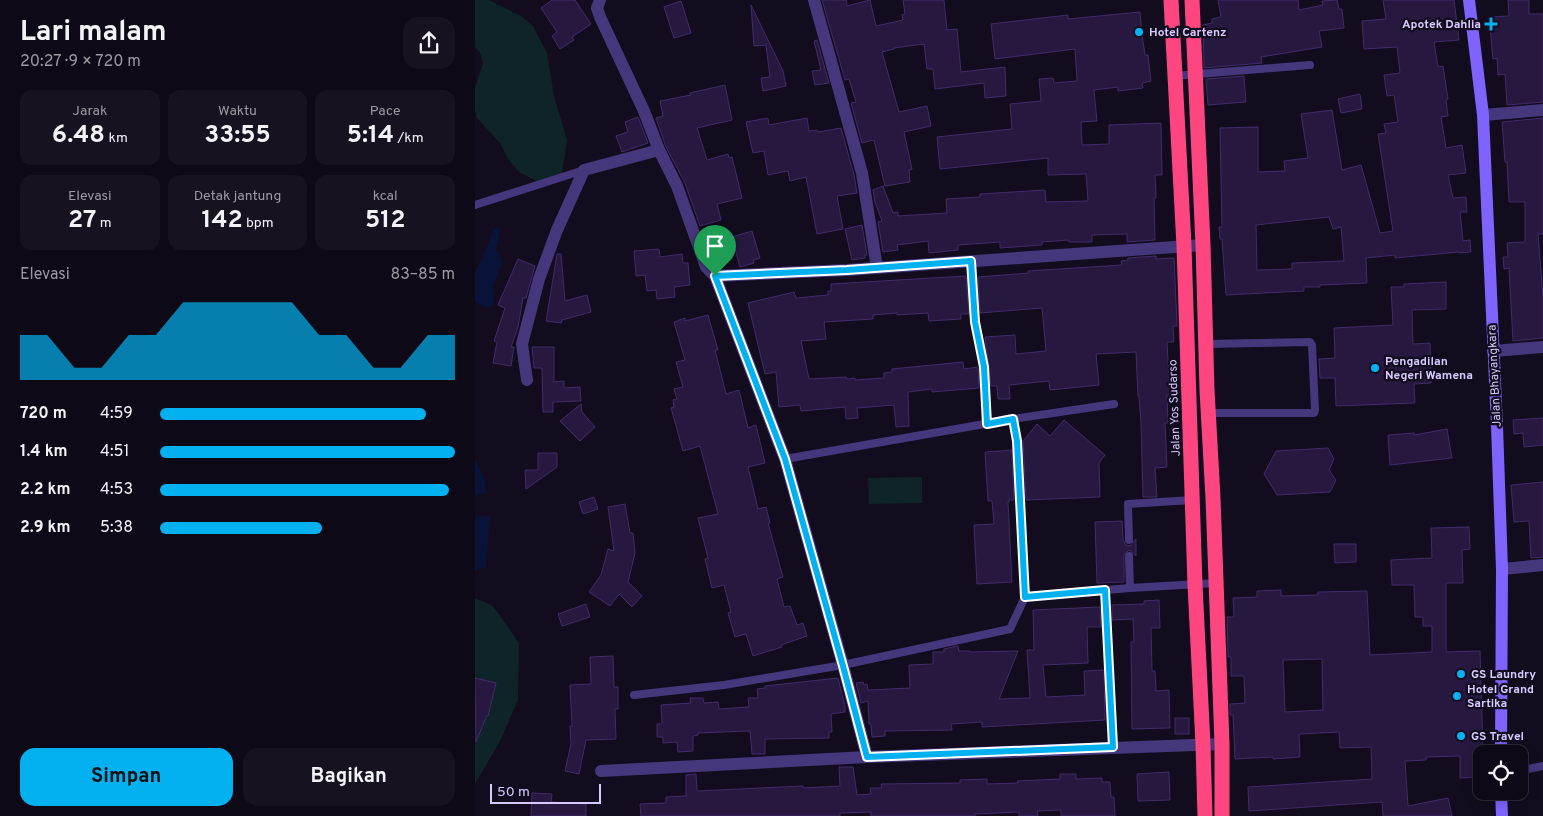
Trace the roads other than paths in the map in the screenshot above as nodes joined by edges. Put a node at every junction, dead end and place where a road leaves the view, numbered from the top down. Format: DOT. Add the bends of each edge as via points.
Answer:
graph roads {
  1 [pos="600,0"];
  2 [pos="815,0"];
  3 [pos="1171,0"];
  4 [pos="1192,0"];
  5 [pos="1469,0"];
  6 [pos="1311,65"];
  7 [pos="1195,75"];
  8 [pos="1174,76"];
  9 [pos="1543,110"];
  10 [pos="1483,115"];
  11 [pos="659,150"];
  12 [pos="584,170"];
  13 [pos="475,205"];
  14 [pos="1203,245"];
  15 [pos="1184,246"];
  16 [pos="971,261"];
  17 [pos="877,268"];
  18 [pos="715,276"];
  19 [pos="1205,344"];
  20 [pos="1187,345"];
  21 [pos="1543,347"];
  22 [pos="1493,350"];
  23 [pos="527,380"];
  24 [pos="1207,390"];
  25 [pos="1189,391"];
  26 [pos="1114,404"];
  27 [pos="1208,413"];
  28 [pos="1013,419"];
  29 [pos="987,424"];
  30 [pos="1210,435"];
  31 [pos="1191,436"];
  32 [pos="785,459"];
  33 [pos="1213,498"];
  34 [pos="1192,500"];
  35 [pos="1129,540"];
  36 [pos="1129,556"];
  37 [pos="1543,565"];
  38 [pos="1502,569"];
  39 [pos="1217,584"];
  40 [pos="1195,585"];
  41 [pos="1130,588"];
  42 [pos="1105,590"];
  43 [pos="1025,597"];
  44 [pos="843,666"];
  45 [pos="634,695"];
  46 [pos="1203,744"];
  47 [pos="1223,744"];
  48 [pos="1501,745"];
  49 [pos="1113,747"];
  50 [pos="867,757"];
  51 [pos="1543,766"];
  52 [pos="601,770"];
  53 [pos="1528,770"];
  54 [pos="1501,800"];
  55 [pos="1205,816"];
  56 [pos="1222,816"];
  57 [pos="1502,816"];
  1 -- 11 [label="street" via="597,8 600,17"];
  2 -- 17 [label="street" via="862,173"];
  3 -- 8 [label="highway, Jalan Yos Sudarso"];
  4 -- 7 [label="highway"];
  5 -- 10 [label="main road, Jalan Bhayangkara"];
  6 -- 7 [label="lane"];
  7 -- 8 [label="lane"];
  7 -- 14 [label="highway"];
  8 -- 15 [label="highway, Jalan Yos Sudarso"];
  9 -- 10 [label="street"];
  10 -- 22 [label="main road, Jalan Bhayangkara"];
  11 -- 12 [label="street"];
  11 -- 18 [label="street" via="677,186 706,267"];
  12 -- 13 [label="lane"];
  12 -- 23 [label="street" via="539,279 522,344"];
  14 -- 15 [label="street"];
  14 -- 19 [label="highway"];
  15 -- 16 [label="street"];
  15 -- 20 [label="highway, Jalan Yos Sudarso"];
  16 -- 17 [label="street"];
  16 -- 29 [label="lane" via="975,322 984,367"];
  17 -- 18 [label="street"];
  18 -- 32 [label="street"];
  19 -- 20 [label="highway"];
  19 -- 24 [label="highway"];
  19 -- 27 [label="lane" via="1310,342 1315,401 1314,412"];
  20 -- 25 [label="highway, Jalan Yos Sudarso"];
  21 -- 22 [label="street"];
  22 -- 38 [label="main road, Jalan Bhayangkara"];
  24 -- 25 [label="highway"];
  24 -- 27 [label="highway"];
  25 -- 31 [label="highway, Jalan Yos Sudarso"];
  26 -- 28 [label="lane"];
  27 -- 30 [label="highway"];
  28 -- 29 [label="lane"];
  28 -- 43 [label="lane" via="1017,441"];
  29 -- 32 [label="lane"];
  30 -- 31 [label="highway"];
  30 -- 33 [label="highway"];
  31 -- 34 [label="highway, Jalan Yos Sudarso"];
  32 -- 44 [label="street"];
  33 -- 34 [label="highway"];
  33 -- 39 [label="highway"];
  34 -- 35 [label="lane" via="1128,504"];
  34 -- 40 [label="highway, Jalan Yos Sudarso"];
  36 -- 41 [label="lane"];
  37 -- 38 [label="street"];
  38 -- 48 [label="main road, Jalan Bhayangkara"];
  39 -- 40 [label="lane"];
  39 -- 47 [label="highway"];
  40 -- 41 [label="lane"];
  40 -- 46 [label="highway, Jalan Yos Sudarso"];
  41 -- 42 [label="lane"];
  42 -- 43 [label="lane"];
  42 -- 49 [label="lane"];
  43 -- 44 [label="lane" via="1010,629"];
  44 -- 45 [label="lane"];
  44 -- 50 [label="street"];
  46 -- 47 [label="street"];
  46 -- 49 [label="street"];
  46 -- 55 [label="highway, Jalan Yos Sudarso"];
  47 -- 56 [label="highway"];
  49 -- 50 [label="street"];
  50 -- 52 [label="street"];
  51 -- 53 [label="lane"];
  54 -- 57 [label="main road"];
}
